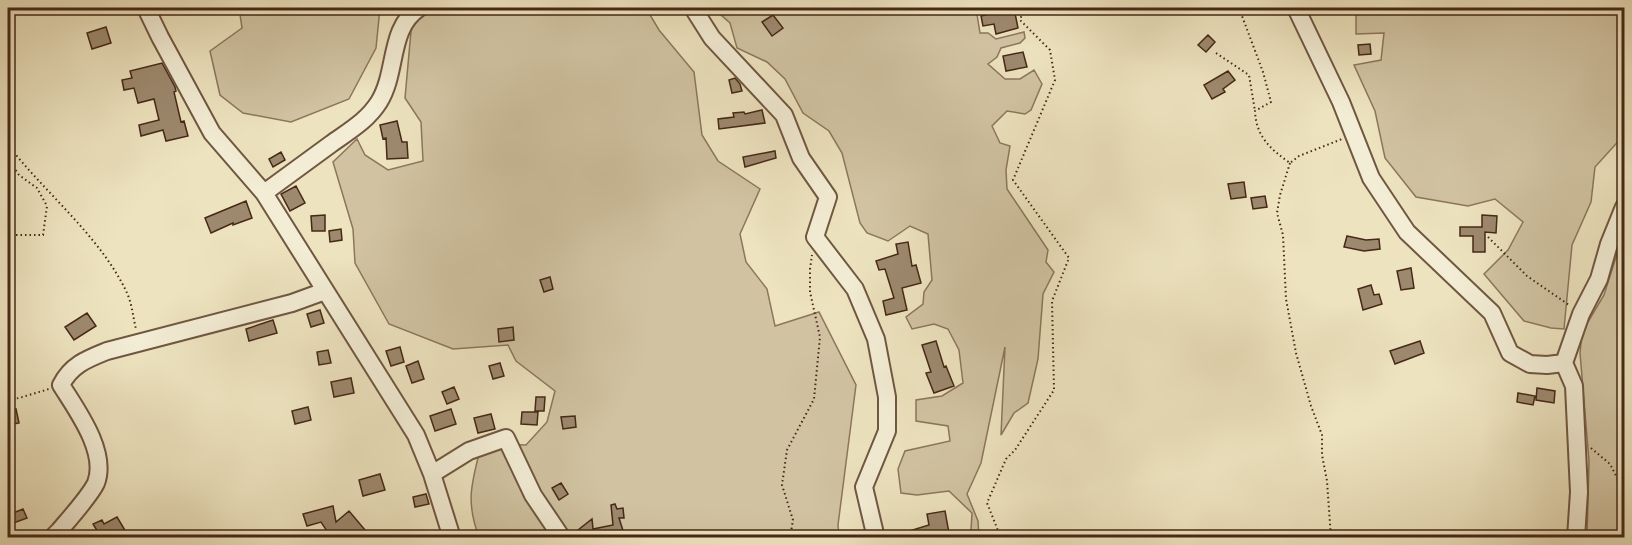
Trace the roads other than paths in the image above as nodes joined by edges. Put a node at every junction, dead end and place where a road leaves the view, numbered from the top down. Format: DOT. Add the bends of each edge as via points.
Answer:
graph roads {
  1 [pos="146,8"];
  2 [pos="419,8"];
  3 [pos="693,8"];
  4 [pos="1296,8"];
  5 [pos="264,193"];
  6 [pos="1624,207"];
  7 [pos="325,291"];
  8 [pos="1564,363"];
  9 [pos="432,474"];
  10 [pos="52,537"];
  11 [pos="452,537"];
  12 [pos="562,537"];
  13 [pos="876,537"];
  14 [pos="1576,537"];
  1 -- 5 [label="street" via="212,133"];
  2 -- 5 [label="street" via="399,29 390,78 365,121"];
  3 -- 13 [label="street" via="712,38 784,115 801,158 828,198 815,237 855,289 876,339 886,397 887,431 864,487"];
  4 -- 8 [label="street" via="1341,102 1371,178 1407,232 1492,314 1510,353 1530,364"];
  5 -- 7 [label="street"];
  6 -- 8 [label="street"];
  7 -- 9 [label="street" via="416,435"];
  7 -- 10 [label="street" via="107,351 78,363 60,385 95,445 96,482"];
  8 -- 14 [label="street" via="1574,386"];
  9 -- 11 [label="street"];
  9 -- 12 [label="street" via="469,451 506,438 533,495"];
}
